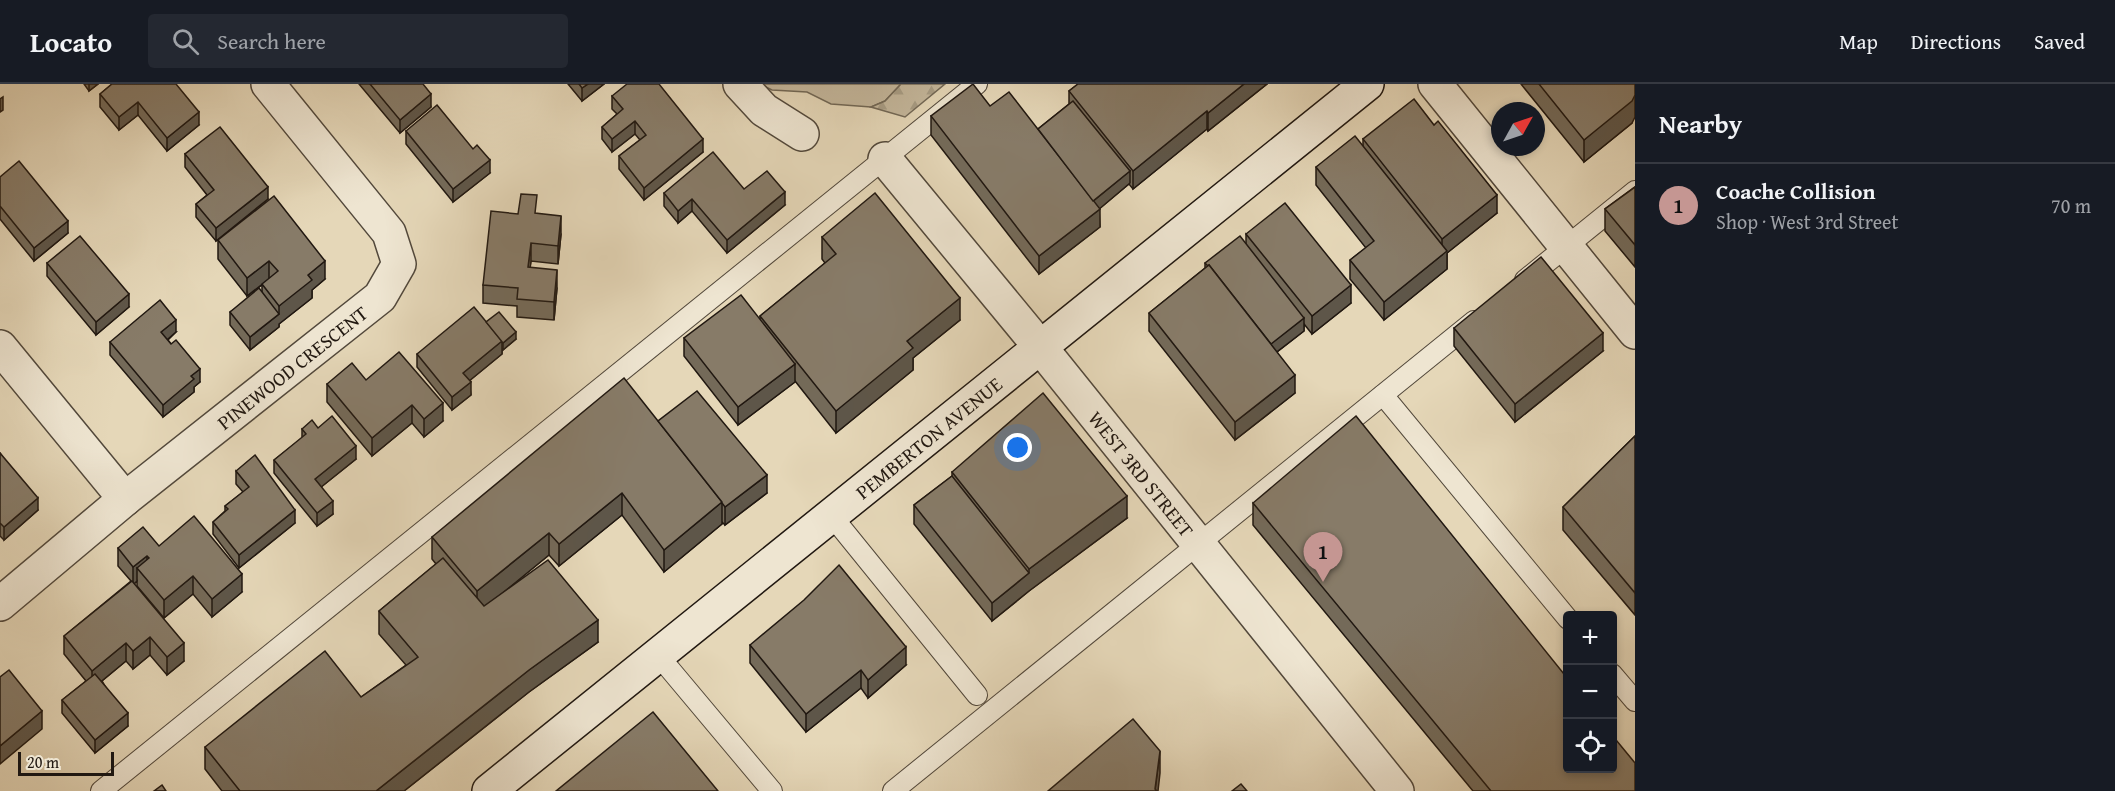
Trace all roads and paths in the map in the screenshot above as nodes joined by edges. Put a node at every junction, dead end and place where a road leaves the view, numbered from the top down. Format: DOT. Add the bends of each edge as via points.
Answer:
graph roads {
  1 [pos="268,84"];
  2 [pos="740,84"];
  3 [pos="977,84"];
  4 [pos="1367,84"];
  5 [pos="1435,84"];
  6 [pos="801,134"];
  7 [pos="885,159"];
  8 [pos="1635,190"];
  9 [pos="1566,247"];
  10 [pos="1511,291"];
  11 [pos="1493,306"];
  12 [pos="1635,333"];
  13 [pos="0,347"];
  14 [pos="1041,348"];
  15 [pos="1383,395"];
  16 [pos="125,500"];
  17 [pos="831,515"];
  18 [pos="1197,544"];
  19 [pos="0,604"];
  20 [pos="1563,613"];
  21 [pos="658,655"];
  22 [pos="1617,680"];
  23 [pos="977,694"];
  24 [pos="1635,701"];
  25 [pos="101,791"];
  26 [pos="489,791"];
  27 [pos="772,791"];
  28 [pos="893,791"];
  29 [pos="1397,791"];
  1 -- 16 [label="street, PINEWOOD CRESCENT" via="389,233 399,264 380,297"];
  2 -- 6 [label="street" via="764,110"];
  3 -- 7 [label="lane"];
  4 -- 14 [label="street, PEMBERTON AVENUE"];
  5 -- 9 [label="street"];
  7 -- 14 [label="street, WEST 3RD STREET"];
  7 -- 25 [label="lane"];
  8 -- 9 [label="lane"];
  9 -- 10 [label="lane"];
  9 -- 12 [label="street"];
  11 -- 15 [label="lane"];
  13 -- 16 [label="street"];
  14 -- 17 [label="street, PEMBERTON AVENUE"];
  14 -- 18 [label="street, WEST 3RD STREET"];
  15 -- 18 [label="lane"];
  15 -- 20 [label="lane"];
  16 -- 19 [label="street, PINEWOOD CRESCENT"];
  17 -- 21 [label="street, PEMBERTON AVENUE"];
  17 -- 23 [label="lane"];
  18 -- 28 [label="lane"];
  18 -- 29 [label="street, WEST 3RD STREET"];
  21 -- 26 [label="street, PEMBERTON AVENUE"];
  21 -- 27 [label="lane"];
  22 -- 24 [label="lane"];
}
